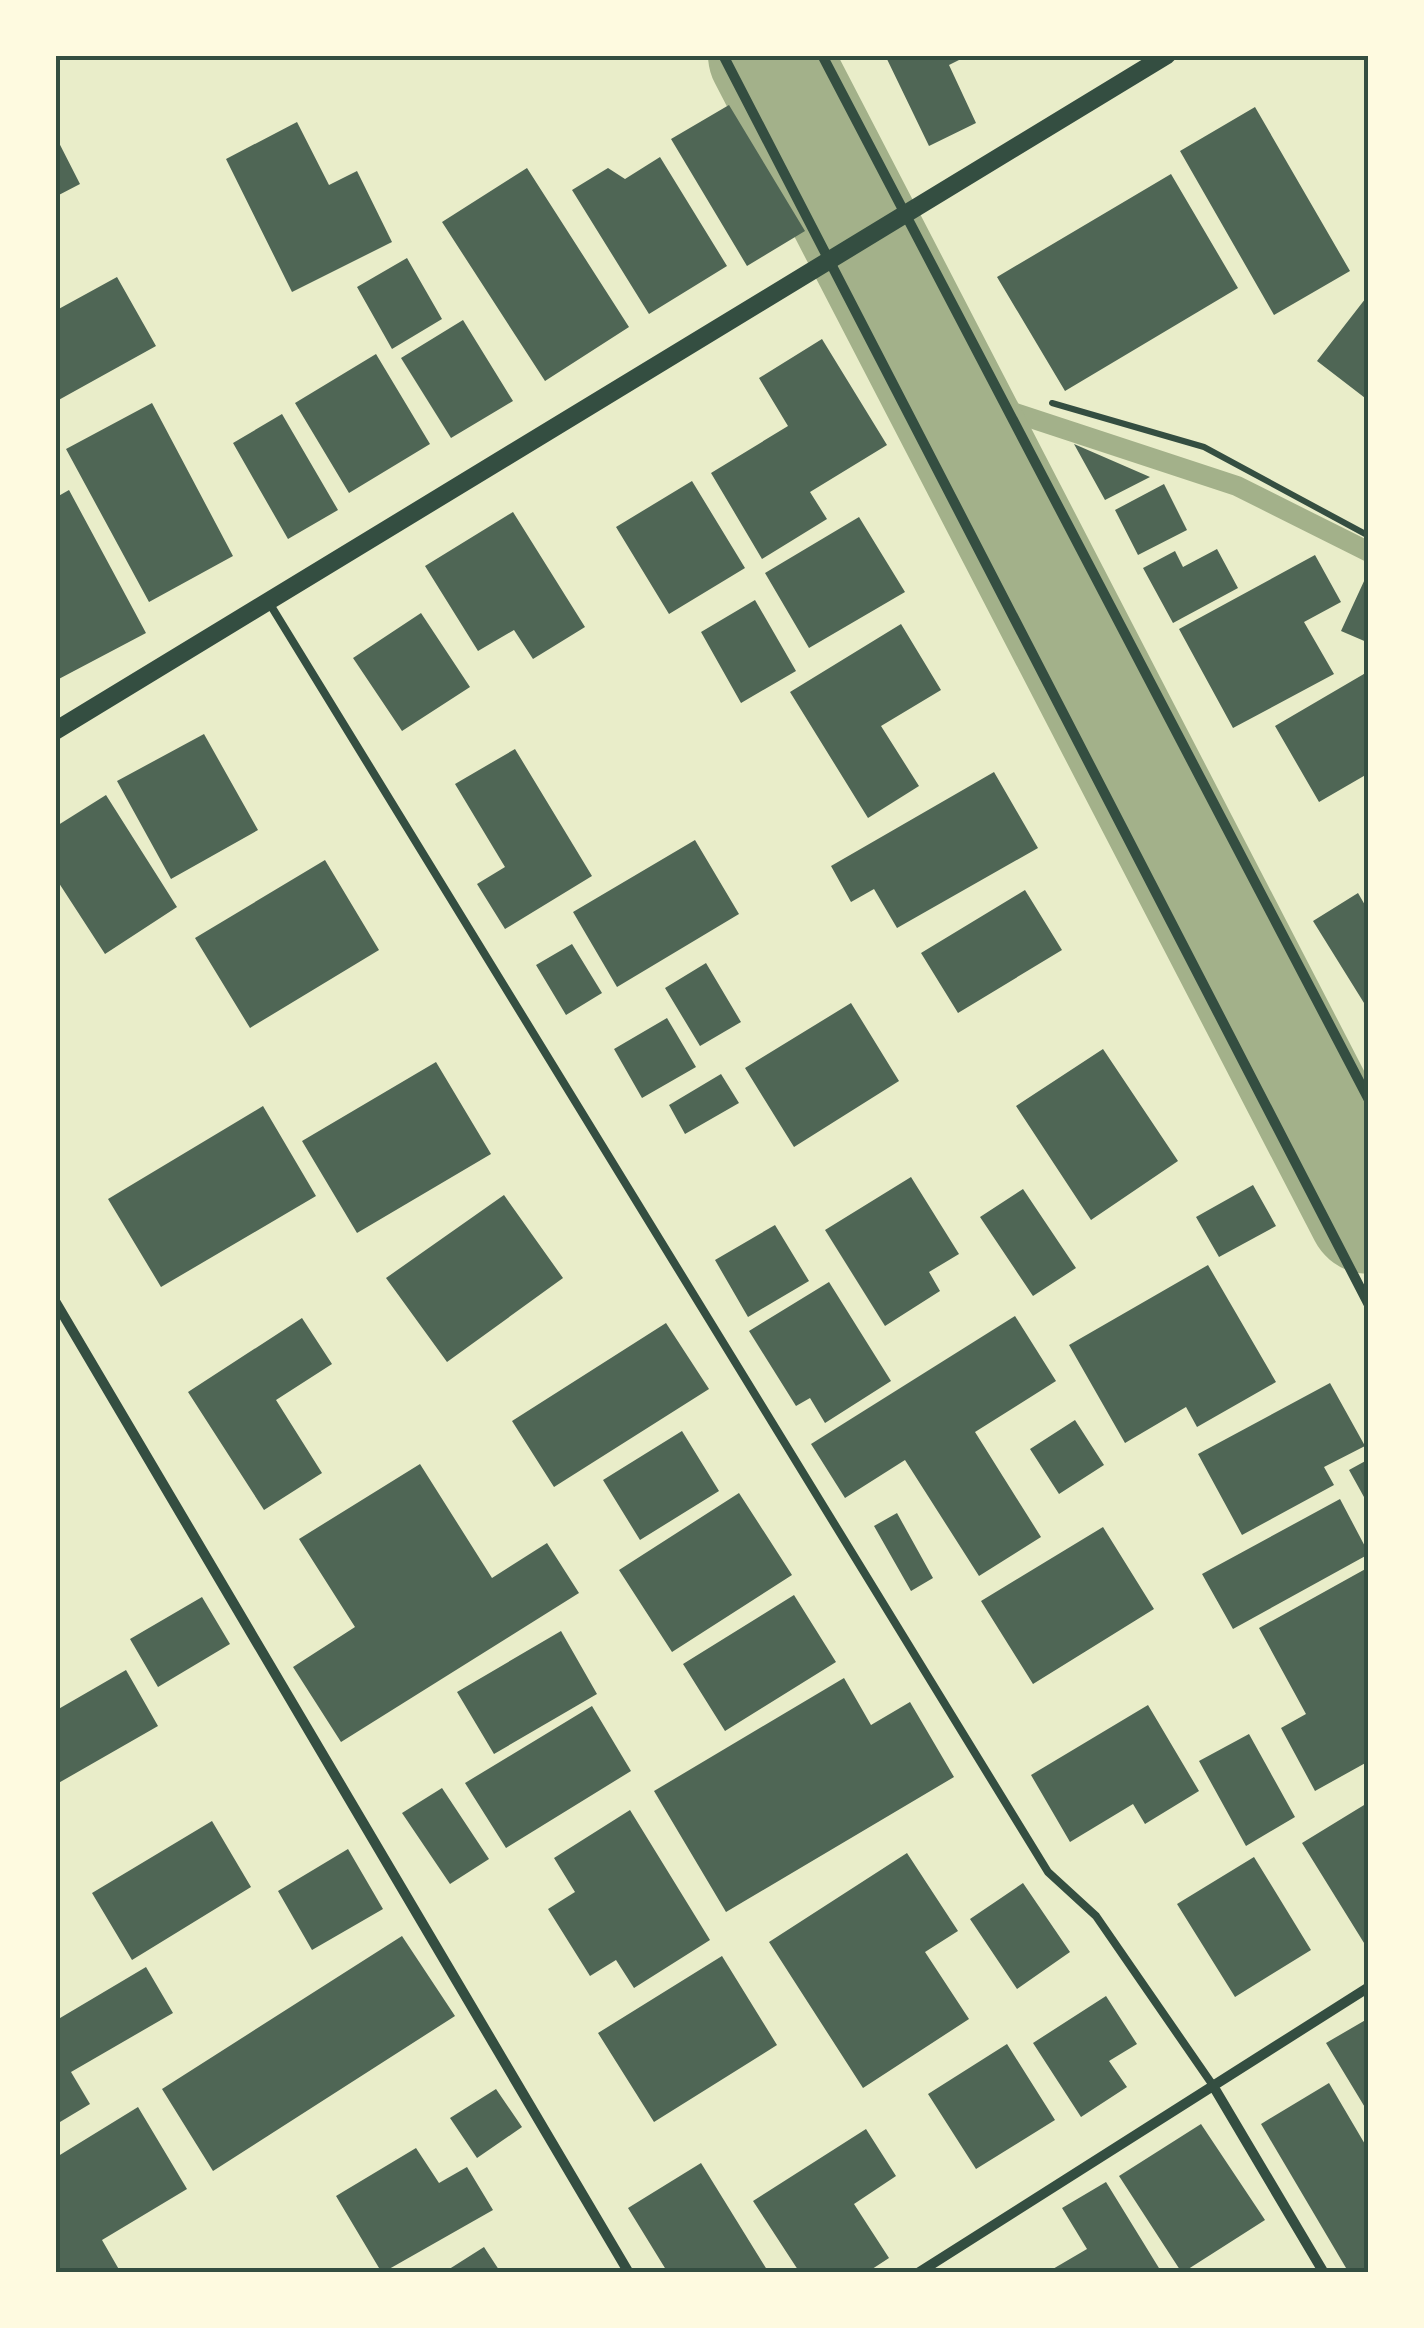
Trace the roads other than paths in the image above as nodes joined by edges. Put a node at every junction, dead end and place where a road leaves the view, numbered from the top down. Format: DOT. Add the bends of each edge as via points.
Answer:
graph roads {
  1 [pos="723,55"];
  2 [pos="822,55"];
  3 [pos="1167,55"];
  4 [pos="903,212"];
  5 [pos="828,259"];
  6 [pos="268,601"];
  7 [pos="55,732"];
  8 [pos="1369,1100"];
  9 [pos="55,1301"];
  10 [pos="1369,1305"];
  11 [pos="1369,1987"];
  12 [pos="1212,2084"];
  13 [pos="629,2273"];
  14 [pos="918,2273"];
  15 [pos="1324,2273"];
  1 -- 5 [label="street"];
  2 -- 4 [label="street"];
  3 -- 4 [label="street"];
  4 -- 5 [label="street"];
  4 -- 8 [label="street"];
  5 -- 6 [label="street"];
  5 -- 10 [label="street"];
  6 -- 7 [label="street"];
  6 -- 12 [label="lane" via="1048,1872 1096,1916"];
  9 -- 13 [label="street"];
  11 -- 12 [label="street"];
  12 -- 14 [label="street"];
  12 -- 15 [label="street"];
}
